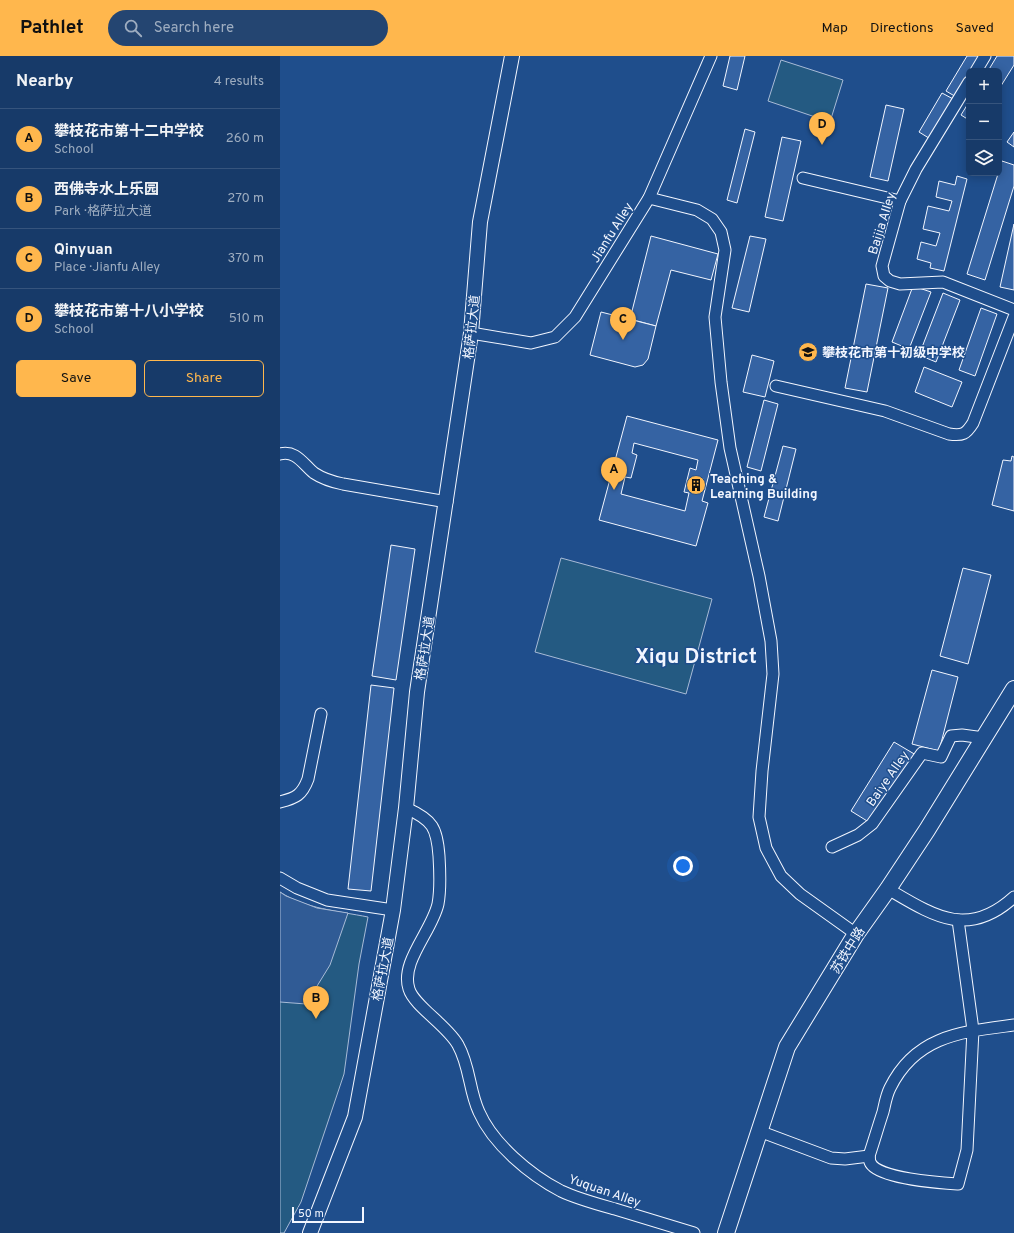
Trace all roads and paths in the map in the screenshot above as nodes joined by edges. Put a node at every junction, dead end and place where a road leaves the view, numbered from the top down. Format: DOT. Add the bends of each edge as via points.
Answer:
graph roads {
  1 [pos="512,56"];
  2 [pos="711,56"];
  3 [pos="985,56"];
  4 [pos="978,68"];
  5 [pos="966,87"];
  6 [pos="803,178"];
  7 [pos="649,198"];
  8 [pos="900,201"];
  9 [pos="1014,310"];
  10 [pos="1014,318"];
  11 [pos="471,333"];
  12 [pos="776,386"];
  13 [pos="280,454"];
  14 [pos="447,502"];
  15 [pos="1014,690"];
  16 [pos="321,714"];
  17 [pos="984,738"];
  18 [pos="280,802"];
  19 [pos="406,808"];
  20 [pos="832,847"];
  21 [pos="280,878"];
  22 [pos="888,889"];
  23 [pos="1014,897"];
  24 [pos="393,910"];
  25 [pos="958,920"];
  26 [pos="856,934"];
  27 [pos="1014,1025"];
  28 [pos="973,1030"];
  29 [pos="759,1131"];
  30 [pos="869,1156"];
  31 [pos="310,1233"];
  32 [pos="694,1233"];
  33 [pos="726,1233"];
  1 -- 11 [label="main road, 格萨拉大道" via="480,222"];
  2 -- 7 [label="street, Jianfu Alley"];
  3 -- 4 [label="street"];
  5 -- 8 [label="street, Baijia Alley" via="916,169"];
  6 -- 8 [label="street"];
  7 -- 11 [label="street, Jianfu Alley" via="575,317 555,336 531,343"];
  7 -- 26 [label="street" via="697,210 712,219 721,232 725,250 715,317 721,382 730,448 771,641 773,674 759,817 766,848 781,876 800,894"];
  8 -- 9 [label="street, Baijia Alley" via="882,266 884,276 900,284 943,282"];
  10 -- 12 [label="street" via="973,423 968,432 959,436 886,411"];
  11 -- 14 [label="main road, 格萨拉大道"];
  13 -- 14 [label="street" via="292,454 327,480"];
  14 -- 19 [label="main road, 格萨拉大道" via="417,692"];
  15 -- 17 [label="highway, 苏铁中路"];
  16 -- 18 [label="street" via="304,789 299,795"];
  17 -- 20 [label="street, Baiye Alley" via="950,736 941,757 922,752 872,824 858,835"];
  17 -- 22 [label="highway, 苏铁中路"];
  19 -- 24 [label="main road, 格萨拉大道"];
  19 -- 32 [label="street, Yuquan Alley" via="431,824 437,838 441,877 438,905 410,963 408,989 458,1045 465,1061 478,1112 488,1129 518,1161 560,1190 581,1199"];
  21 -- 24 [label="street" via="296,888 328,900"];
  22 -- 25 [label="street" via="921,909 940,917"];
  22 -- 26 [label="highway, 苏铁中路"];
  23 -- 25 [label="street" via="992,914 975,920"];
  24 -- 31 [label="main road, 格萨拉大道" via="355,1117"];
  25 -- 28 [label="street"];
  26 -- 29 [label="highway, 苏铁中路" via="787,1047"];
  27 -- 28 [label="street"];
  28 -- 30 [label="street" via="937,1040 915,1054 900,1070 889,1089"];
  28 -- 30 [label="street" via="967,1150 958,1184 928,1182 884,1173 870,1163"];
  29 -- 30 [label="street" via="832,1158"];
  29 -- 33 [label="highway, 苏铁中路"];
}
